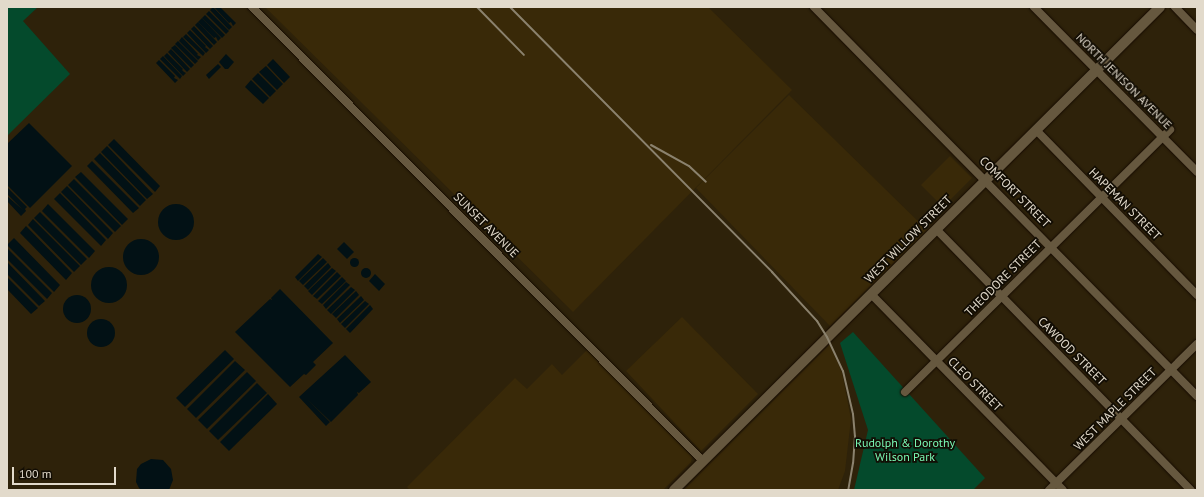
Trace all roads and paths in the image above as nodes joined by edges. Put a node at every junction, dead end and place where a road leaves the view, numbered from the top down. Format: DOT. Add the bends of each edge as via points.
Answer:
graph roads {
  1 [pos="252,7"];
  2 [pos="814,7"];
  3 [pos="1034,7"];
  4 [pos="1160,7"];
  5 [pos="1174,7"];
  6 [pos="1197,30"];
  7 [pos="1097,70"];
  8 [pos="1036,130"];
  9 [pos="1170,130"];
  10 [pos="1162,137"];
  11 [pos="1197,172"];
  12 [pos="986,180"];
  13 [pos="1101,198"];
  14 [pos="936,230"];
  15 [pos="1051,247"];
  16 [pos="871,294"];
  17 [pos="1197,295"];
  18 [pos="1002,297"];
  19 [pos="1197,344"];
  20 [pos="936,361"];
  21 [pos="1171,370"];
  22 [pos="905,392"];
  23 [pos="1197,396"];
  24 [pos="1122,418"];
  25 [pos="703,461"];
  26 [pos="1056,483"];
  27 [pos="674,490"];
  28 [pos="1049,490"];
  29 [pos="1063,490"];
  30 [pos="1191,490"];
  1 -- 25 [label="street, SUNSET AVENUE"];
  2 -- 12 [label="street, COMFORT STREET"];
  3 -- 7 [label="street, NORTH JENISON AVENUE"];
  4 -- 7 [label="street, WEST WILLOW STREET"];
  5 -- 6 [label="street"];
  7 -- 8 [label="street, WEST WILLOW STREET"];
  7 -- 10 [label="street, NORTH JENISON AVENUE"];
  8 -- 12 [label="street, WEST WILLOW STREET"];
  8 -- 13 [label="street, HAPEMAN STREET"];
  9 -- 10 [label="street, THEODORE STREET"];
  10 -- 11 [label="street, NORTH JENISON AVENUE"];
  10 -- 13 [label="street, THEODORE STREET"];
  12 -- 14 [label="street, WEST WILLOW STREET"];
  12 -- 15 [label="street, COMFORT STREET"];
  13 -- 15 [label="street, THEODORE STREET"];
  13 -- 17 [label="street, HAPEMAN STREET"];
  14 -- 16 [label="street, WEST WILLOW STREET"];
  14 -- 18 [label="street, CAWOOD STREET"];
  15 -- 18 [label="street, THEODORE STREET"];
  15 -- 21 [label="street, COMFORT STREET"];
  16 -- 20 [label="street, CLEO STREET"];
  16 -- 25 [label="street, WEST WILLOW STREET"];
  18 -- 20 [label="street, THEODORE STREET"];
  18 -- 24 [label="street, CAWOOD STREET"];
  19 -- 21 [label="street, WEST MAPLE STREET"];
  20 -- 22 [label="street, THEODORE STREET"];
  20 -- 26 [label="street, CLEO STREET"];
  21 -- 23 [label="street, COMFORT STREET"];
  21 -- 24 [label="street, WEST MAPLE STREET"];
  24 -- 26 [label="street, WEST MAPLE STREET"];
  24 -- 30 [label="street, CAWOOD STREET"];
  25 -- 27 [label="street, WEST WILLOW STREET"];
  26 -- 28 [label="street, WEST MAPLE STREET"];
  26 -- 29 [label="street, CLEO STREET"];
}
